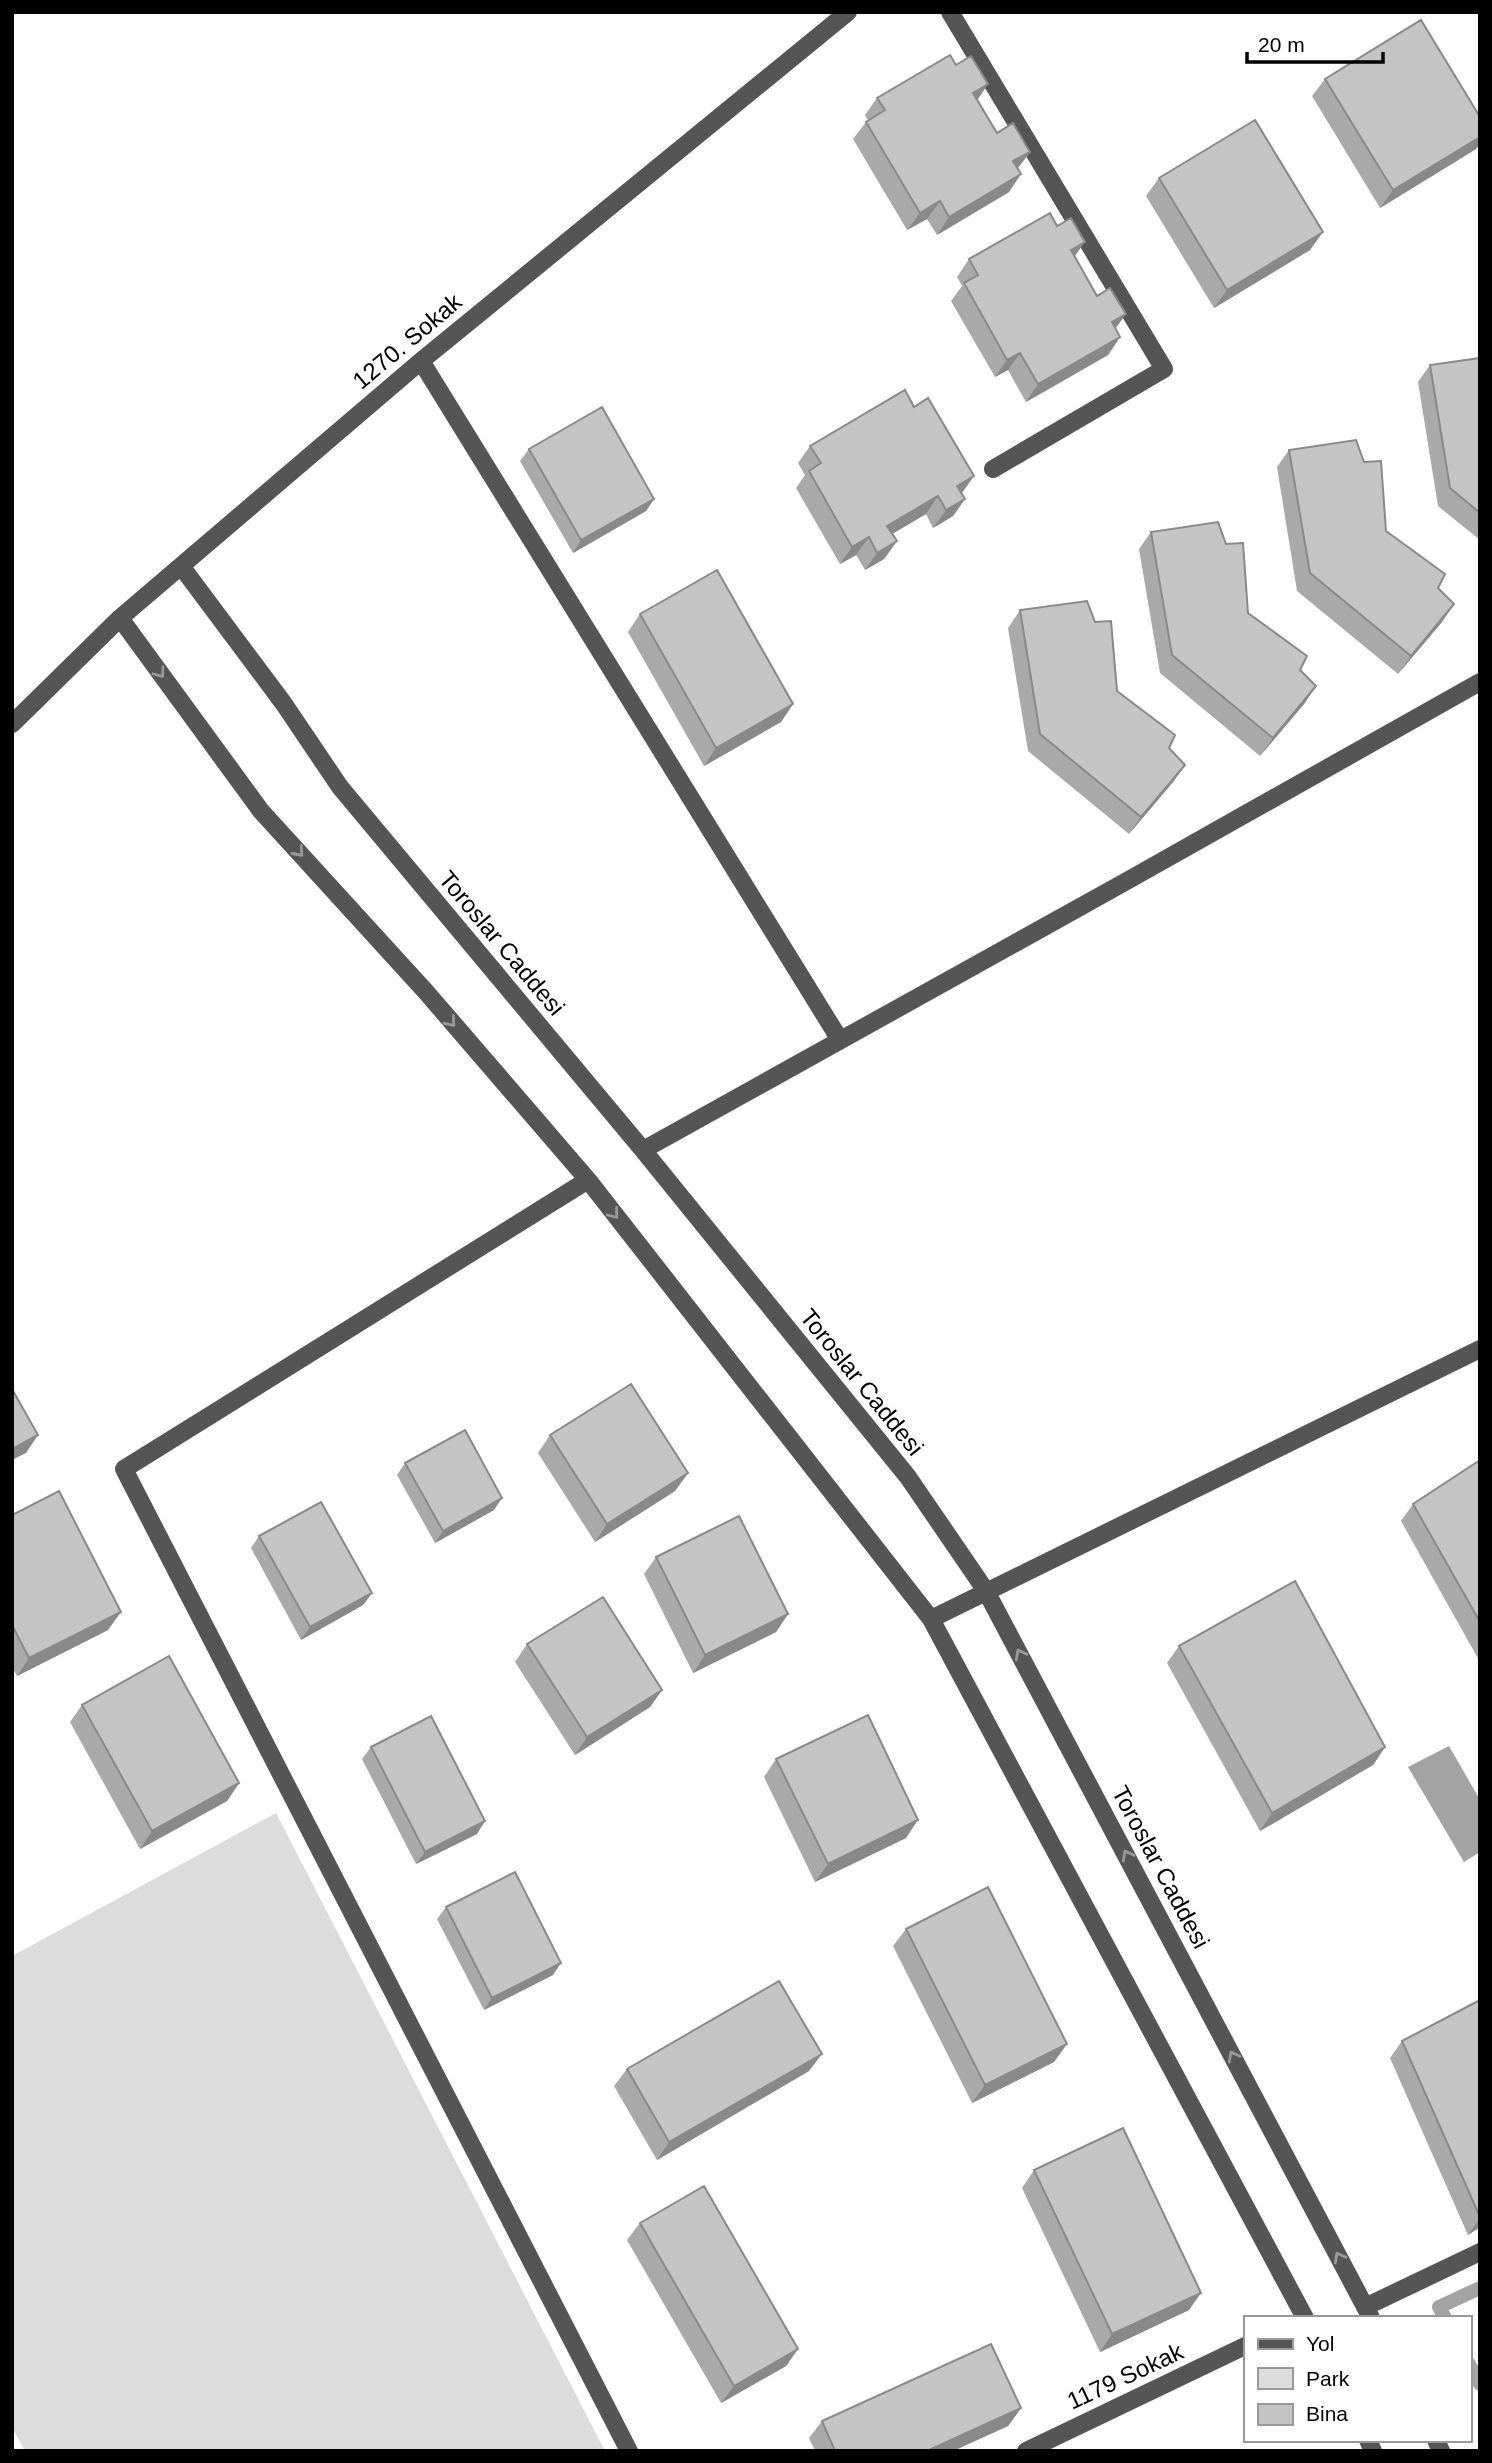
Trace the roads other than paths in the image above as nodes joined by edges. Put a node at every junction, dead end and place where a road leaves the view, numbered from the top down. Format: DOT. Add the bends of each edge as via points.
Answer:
graph roads {
  1 [pos="849,12"];
  2 [pos="950,12"];
  3 [pos="421,361"];
  4 [pos="993,468"];
  5 [pos="181,566"];
  6 [pos="120,618"];
  7 [pos="1480,682"];
  8 [pos="12,724"];
  9 [pos="840,1040"];
  10 [pos="643,1150"];
  11 [pos="588,1180"];
  12 [pos="1480,1349"];
  13 [pos="986,1591"];
  14 [pos="931,1619"];
  15 [pos="1480,2252"];
  16 [pos="1368,2312"];
  17 [pos="1304,2316"];
  18 [pos="1244,2346"];
  19 [pos="629,2451"];
  20 [pos="1026,2451"];
  1 -- 3 [label="street, 1270. Sokak"];
  2 -- 4 [label="street" via="1164,369"];
  3 -- 5 [label="street, 1270. Sokak"];
  3 -- 9 [label="street"];
  5 -- 6 [label="street, 1270. Sokak"];
  5 -- 10 [label="street, Toroslar Caddesi" via="340,787"];
  6 -- 8 [label="street, 1270. Sokak"];
  6 -- 11 [label="street, one-way" via="261,811"];
  7 -- 9 [label="street"];
  9 -- 10 [label="street"];
  10 -- 13 [label="street, Toroslar Caddesi" via="908,1477"];
  11 -- 14 [label="street, one-way"];
  11 -- 19 [label="street" via="124,1469"];
  12 -- 13 [label="street"];
  13 -- 14 [label="street"];
  16 -- 13 [label="street, Toroslar Caddesi, one-way"];
  14 -- 17 [label="street"];
  15 -- 16 [label="street"];
  18 -- 20 [label="street, 1179 Sokak"];
}
